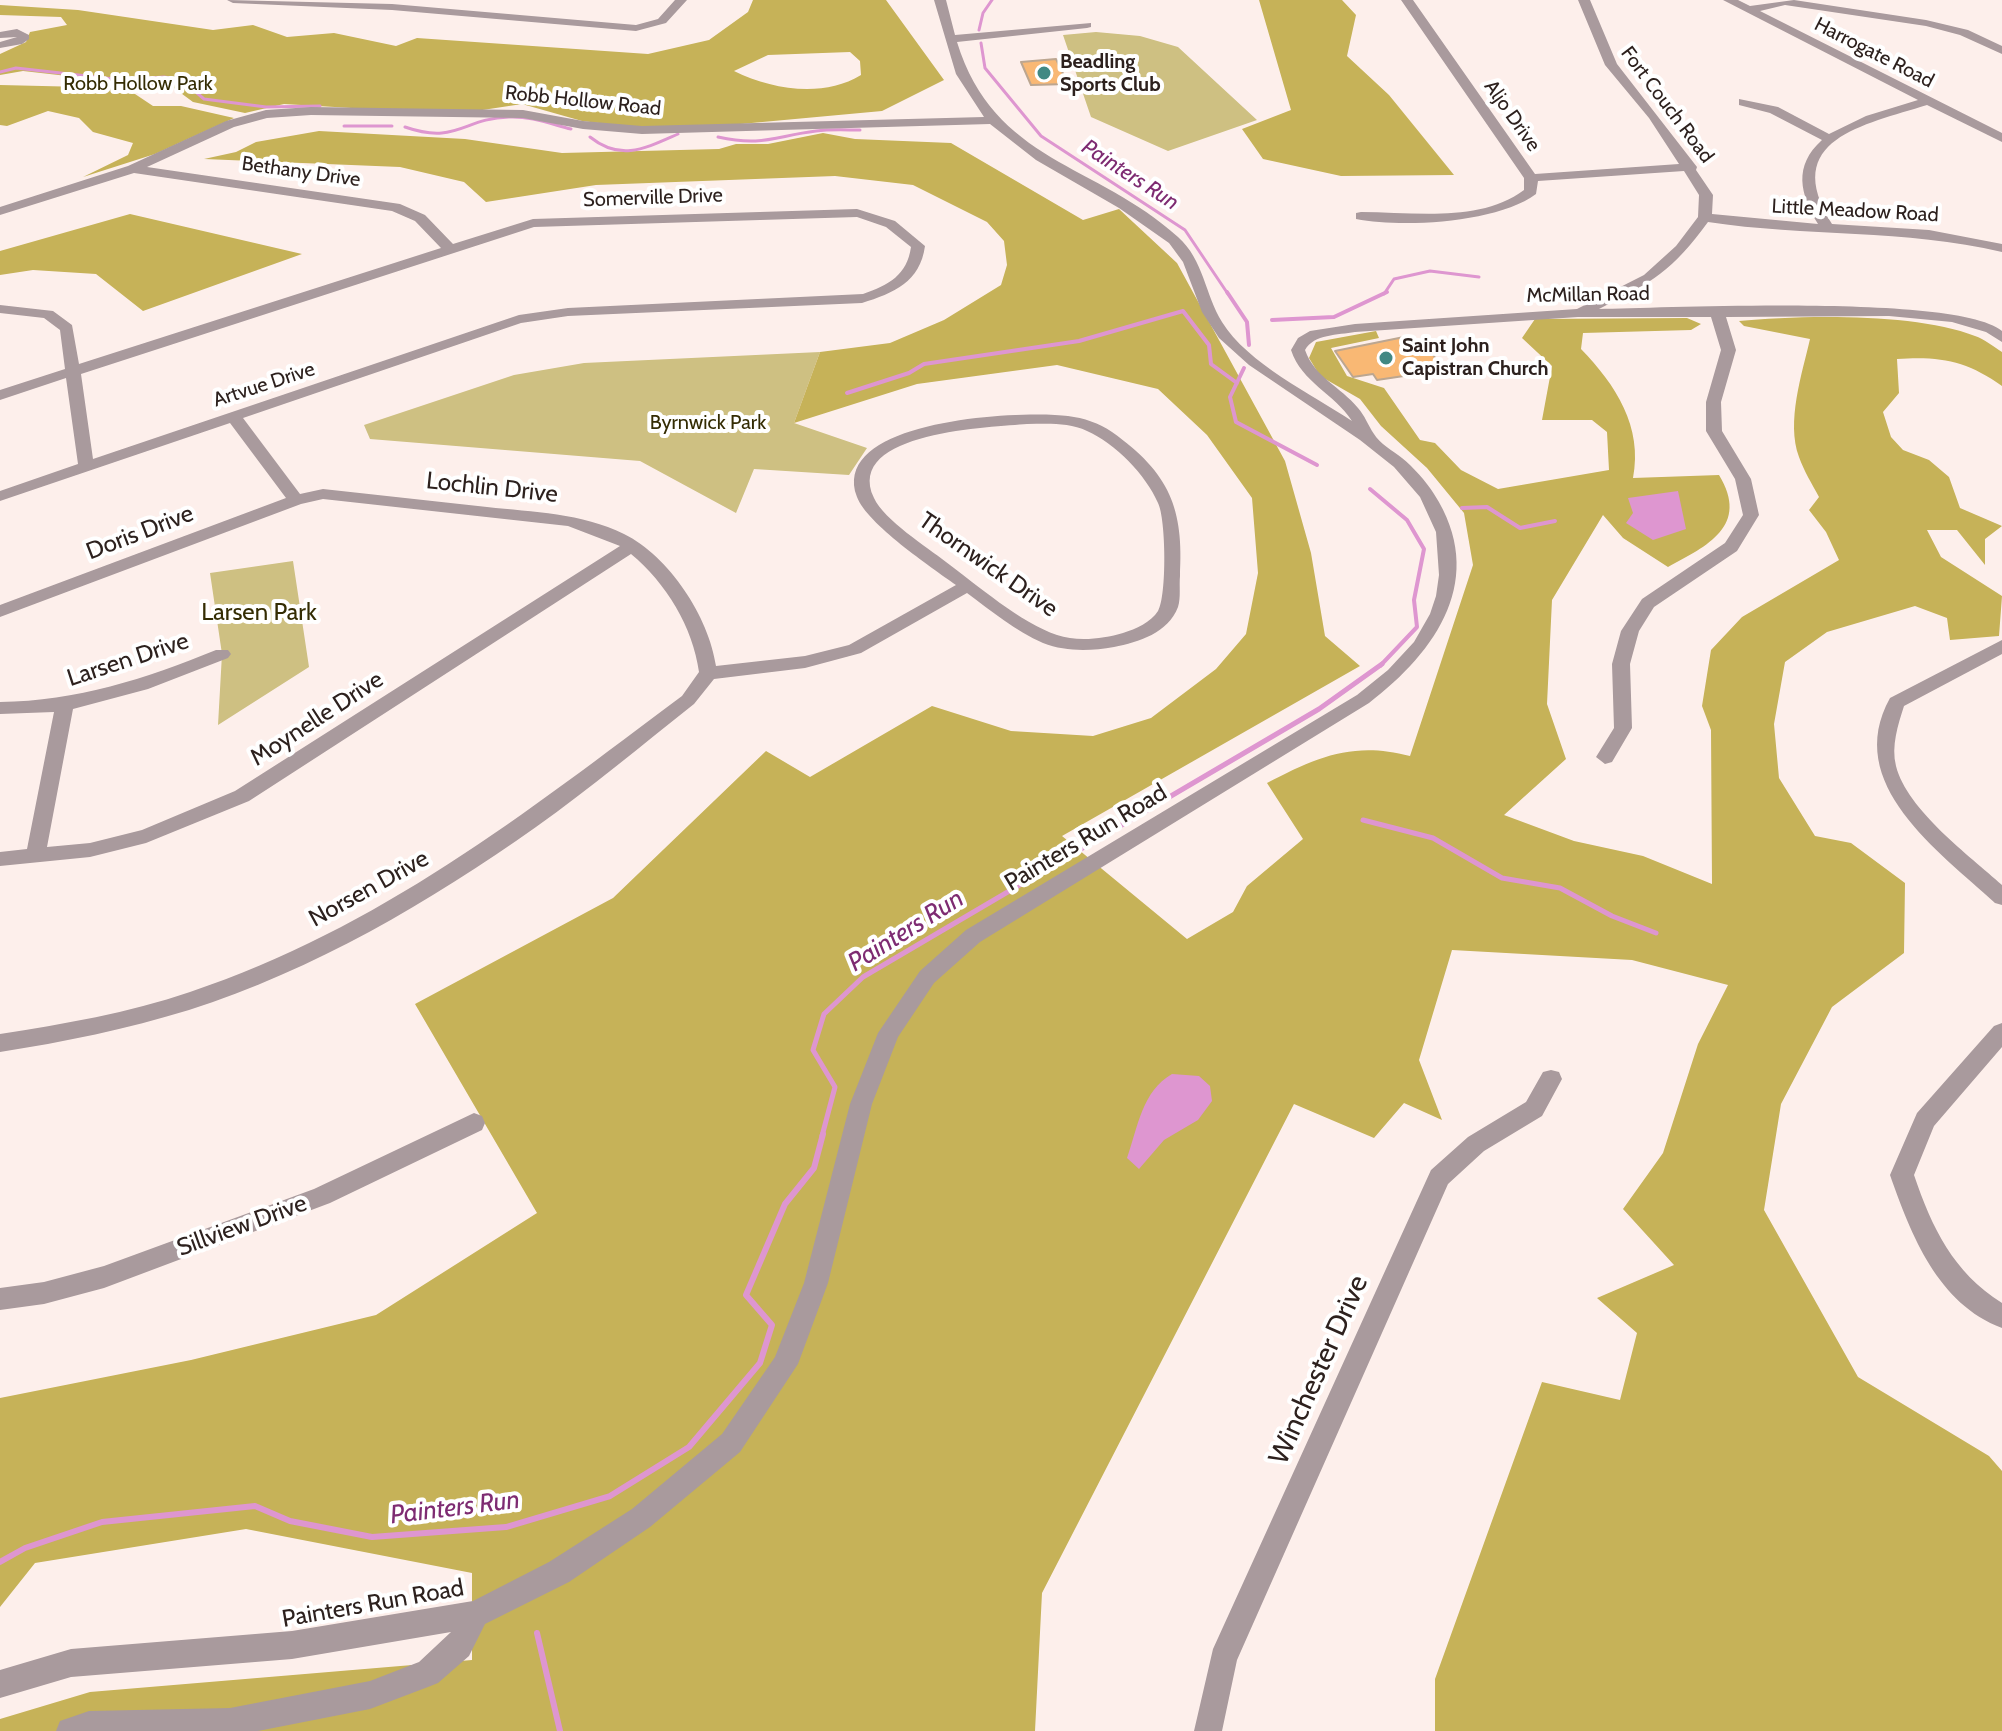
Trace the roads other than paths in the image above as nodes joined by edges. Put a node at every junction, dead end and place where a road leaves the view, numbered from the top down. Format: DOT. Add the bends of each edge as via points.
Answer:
graph roads {
  1 [pos="233,0"];
  2 [pos="681,0"];
  3 [pos="940,0"];
  4 [pos="1407,0"];
  5 [pos="1584,0"];
  6 [pos="1729,0"];
  7 [pos="1749,10"];
  8 [pos="1087,25"];
  9 [pos="0,35"];
  10 [pos="950,39"];
  11 [pos="0,45"];
  12 [pos="2002,50"];
  13 [pos="975,97"];
  14 [pos="1928,101"];
  15 [pos="1743,102"];
  16 [pos="992,120"];
  17 [pos="943,122"];
  18 [pos="1828,138"];
  19 [pos="2002,138"];
  20 [pos="1691,167"];
  21 [pos="133,169"];
  22 [pos="1531,178"];
  23 [pos="0,211"];
  24 [pos="1361,216"];
  25 [pos="1705,217"];
  26 [pos="1828,229"];
  27 [pos="449,248"];
  28 [pos="2002,248"];
  29 [pos="0,309"];
  30 [pos="1578,313"];
  31 [pos="1717,313"];
  32 [pos="541,315"];
  33 [pos="2002,338"];
  34 [pos="74,371"];
  35 [pos="0,395"];
  36 [pos="233,416"];
  37 [pos="1368,440"];
  38 [pos="86,466"];
  39 [pos="0,496"];
  40 [pos="296,500"];
  41 [pos="631,546"];
  42 [pos="969,585"];
  43 [pos="0,611"];
  44 [pos="2002,646"];
  45 [pos="222,654"];
  46 [pos="708,673"];
  47 [pos="65,705"];
  48 [pos="0,708"];
  49 [pos="1605,757"];
  50 [pos="35,857"];
  51 [pos="0,859"];
  52 [pos="2002,897"];
  53 [pos="2002,1032"];
  54 [pos="0,1043"];
  55 [pos="1551,1079"];
  56 [pos="474,1123"];
  57 [pos="0,1299"];
  58 [pos="2002,1317"];
  59 [pos="475,1614"];
  60 [pos="0,1684"];
  61 [pos="70,1731"];
  62 [pos="1208,1731"];
  1 -- 2 [label="street" via="376,5 645,27 662,21"];
  3 -- 10 [label="street, Painters Run Road"];
  4 -- 22 [label="street, Aljo Drive"];
  5 -- 20 [label="street, Fort Couch Road" via="1611,65"];
  6 -- 7 [label="street, Harrogate Road"];
  7 -- 12 [label="street" via="1785,2 1926,23 1964,32"];
  7 -- 14 [label="street, Harrogate Road"];
  8 -- 10 [label="street"];
  9 -- 11 [label="street" via="17,32 25,37"];
  10 -- 13 [label="street, Painters Run Road"];
  13 -- 16 [label="street, Painters Run Road"];
  13 -- 17 [label="street" via="966,116"];
  14 -- 18 [label="street"];
  14 -- 19 [label="street, Harrogate Road"];
  15 -- 18 [label="street" via="1774,110"];
  16 -- 17 [label="street, Robb Hollow Road"];
  16 -- 37 [label="street, Painters Run Road" via="1177,242 1223,335"];
  17 -- 21 [label="street, Robb Hollow Road" via="642,130 523,114 287,112 230,124"];
  18 -- 26 [label="street" via="1809,159 1806,187"];
  20 -- 22 [label="street"];
  20 -- 25 [label="street, Fort Couch Road" via="1706,195"];
  21 -- 23 [label="street, Robb Hollow Road"];
  21 -- 27 [label="street, Bethany Drive" via="395,207 420,218"];
  22 -- 24 [label="street, Aljo Drive" via="1531,191 1508,208"];
  25 -- 26 [label="street, Little Meadow Road" via="1751,226"];
  25 -- 30 [label="street" via="1649,278"];
  26 -- 28 [label="street, Little Meadow Road" via="1932,234"];
  27 -- 32 [label="street, Somerville Drive" via="533,223 822,213 887,220 918,246 908,277 887,291 857,300"];
  27 -- 34 [label="street, Somerville Drive"];
  29 -- 34 [label="street" via="48,314 67,328"];
  30 -- 31 [label="street, McMillan Road"];
  30 -- 37 [label="street, McMillan Road" via="1355,328 1303,341 1300,362 1340,395 1364,424"];
  31 -- 33 [label="street, McMillan Road" via="1953,318 1991,329"];
  31 -- 49 [label="street" via="1730,336 1729,366 1714,403 1714,431 1744,479 1751,515 1731,547 1648,603 1630,631 1621,664 1623,728"];
  32 -- 36 [label="street, Artvue Drive"];
  34 -- 35 [label="street, Somerville Drive"];
  34 -- 38 [label="street"];
  36 -- 38 [label="street, Artvue Drive"];
  36 -- 40 [label="street"];
  37 -- 59 [label="street, Painters Run Road" via="1426,491 1445,528 1447,594 1434,630 1401,670 1363,699 973,936 927,977 889,1033 861,1104 816,1283 785,1364 731,1443 618,1534 559,1572"];
  38 -- 39 [label="street, Artvue Drive"];
  40 -- 41 [label="street, Lochlin Drive" via="323,494 568,521 606,531"];
  40 -- 43 [label="street, Doris Drive"];
  41 -- 46 [label="street, Lochlin Drive" via="691,619 704,645"];
  41 -- 50 [label="street, Moynelle Drive" via="242,796 146,836"];
  42 -- 42 [label="street, Thornwick Drive" via="1051,639 1098,644 1134,637 1150,629 1169,608 1171,513 1155,484 1115,440 1067,420 1027,419 925,431 894,442 871,459 862,482 866,501"];
  42 -- 46 [label="street" via="855,649 805,662"];
  44 -- 52 [label="street" via="1896,702 1885,737 1888,773 1923,822"];
  45 -- 47 [label="street, Larsen Drive" via="101,699"];
  46 -- 54 [label="street, Norsen Drive" via="688,700 511,835 323,945 192,1000 86,1030"];
  47 -- 48 [label="street, Larsen Drive"];
  47 -- 50 [label="street"];
  50 -- 51 [label="street, Moynelle Drive"];
  53 -- 58 [label="street" via="1925,1120 1902,1175 1924,1238 1971,1299"];
  55 -- 62 [label="street, Winchester Drive" via="1534,1109 1476,1144 1439,1177 1223,1659"];
  56 -- 57 [label="street, Sillview Drive" via="322,1196 104,1277"];
  59 -- 60 [label="street, Painters Run Road" via="292,1645 71,1663"];
  59 -- 61 [label="street" via="459,1646 428,1673 370,1695 230,1722 89,1725"];
}
